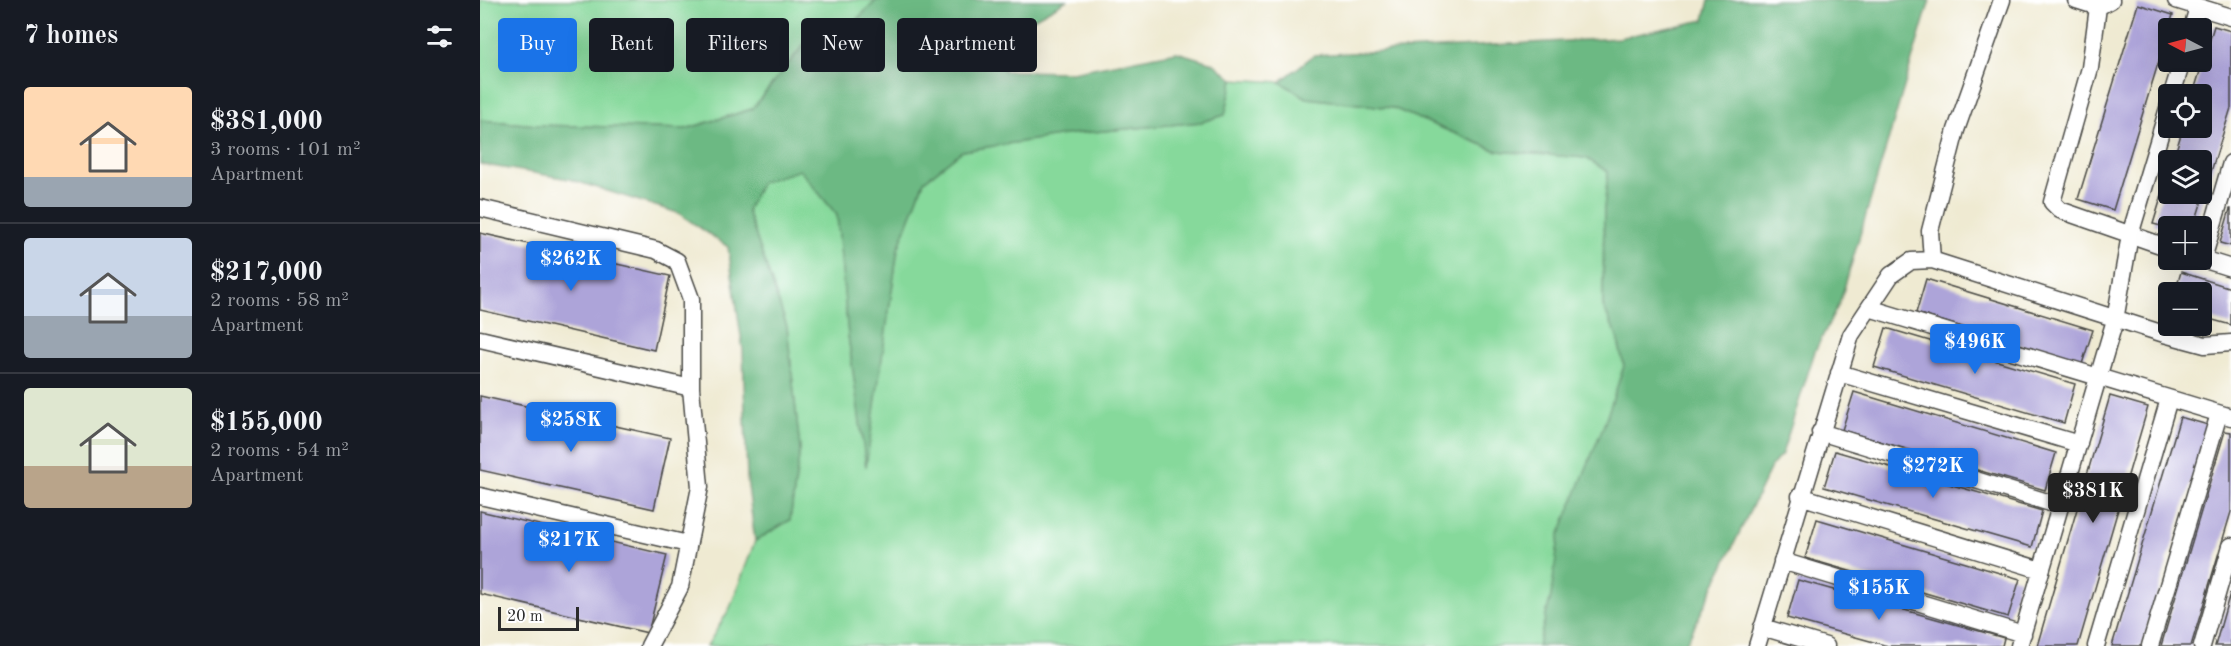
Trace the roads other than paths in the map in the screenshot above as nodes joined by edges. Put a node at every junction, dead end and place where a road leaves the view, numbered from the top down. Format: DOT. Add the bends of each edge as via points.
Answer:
graph roads {
  1 [pos="2002,0"];
  2 [pos="2076,0"];
  3 [pos="2176,0"];
  4 [pos="2104,3"];
  5 [pos="2198,7"];
  6 [pos="2231,17"];
  7 [pos="2195,18"];
  8 [pos="2159,138"];
  9 [pos="2231,163"];
  10 [pos="480,208"];
  11 [pos="2212,226"];
  12 [pos="2130,235"];
  13 [pos="2158,244"];
  14 [pos="1932,260"];
  15 [pos="2212,262"];
  16 [pos="2231,268"];
  17 [pos="1869,308"];
  18 [pos="2115,320"];
  19 [pos="480,339"];
  20 [pos="2231,343"];
  21 [pos="1839,373"];
  22 [pos="2098,377"];
  23 [pos="691,388"];
  24 [pos="2169,399"];
  25 [pos="2225,416"];
  26 [pos="1820,432"];
  27 [pos="2079,444"];
  28 [pos="480,496"];
  29 [pos="1800,496"];
  30 [pos="2060,506"];
  31 [pos="688,544"];
  32 [pos="2231,546"];
  33 [pos="1782,561"];
  34 [pos="2041,570"];
  35 [pos="1762,627"];
  36 [pos="2021,640"];
  37 [pos="649,646"];
  38 [pos="1757,646"];
  39 [pos="1826,646"];
  40 [pos="2096,646"];
  41 [pos="2150,646"];
  42 [pos="2202,646"];
  1 -- 14 [label="lane" via="1956,130 1930,231"];
  2 -- 4 [label="lane"];
  3 -- 5 [label="lane"];
  4 -- 12 [label="lane" via="2052,202 2060,210"];
  5 -- 6 [label="lane"];
  5 -- 7 [label="lane"];
  8 -- 12 [label="lane"];
  9 -- 11 [label="lane"];
  10 -- 23 [label="lane" via="656,250 677,261 691,298"];
  12 -- 13 [label="lane"];
  12 -- 18 [label="lane"];
  14 -- 17 [label="lane" via="1911,261 1891,275"];
  14 -- 18 [label="lane"];
  15 -- 16 [label="lane"];
  17 -- 21 [label="lane" via="1851,335"];
  17 -- 22 [label="lane"];
  18 -- 20 [label="lane" via="2205,345"];
  18 -- 22 [label="lane"];
  19 -- 23 [label="lane"];
  21 -- 26 [label="lane"];
  21 -- 27 [label="lane"];
  22 -- 24 [label="lane"];
  22 -- 27 [label="lane"];
  23 -- 31 [label="lane" via="700,487"];
  24 -- 25 [label="lane"];
  24 -- 40 [label="lane"];
  25 -- 41 [label="lane"];
  26 -- 29 [label="lane"];
  26 -- 30 [label="lane"];
  27 -- 30 [label="lane"];
  28 -- 31 [label="lane"];
  29 -- 33 [label="lane"];
  29 -- 34 [label="lane"];
  30 -- 34 [label="lane"];
  31 -- 37 [label="lane" via="680,587"];
  32 -- 42 [label="lane"];
  33 -- 35 [label="lane"];
  33 -- 36 [label="lane"];
  34 -- 36 [label="lane"];
  35 -- 38 [label="lane"];
  35 -- 39 [label="lane"];
}
